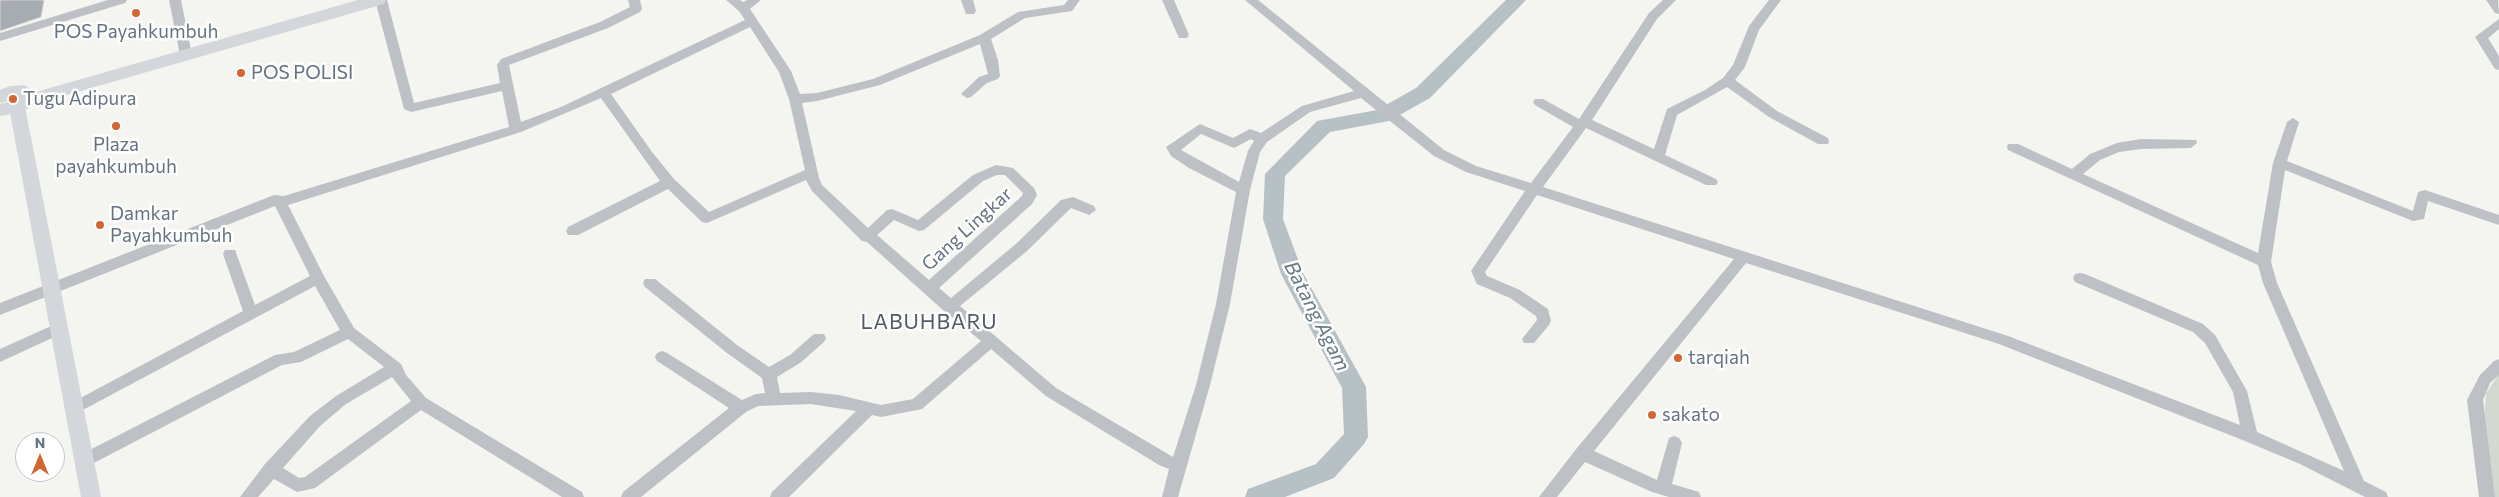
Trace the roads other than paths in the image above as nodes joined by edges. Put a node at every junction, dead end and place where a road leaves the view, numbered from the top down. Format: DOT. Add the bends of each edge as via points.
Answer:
graph roads {
  1 [pos="121,0"];
  2 [pos="175,0"];
  3 [pos="347,0"];
  4 [pos="634,0"];
  5 [pos="755,0"];
  6 [pos="1074,0"];
  7 [pos="1168,0"];
  8 [pos="1251,0"];
  9 [pos="1670,0"];
  10 [pos="1775,0"];
  11 [pos="2492,0"];
  12 [pos="372,1"];
  13 [pos="738,4"];
  14 [pos="2499,10"];
  15 [pos="751,22"];
  16 [pos="2499,23"];
  17 [pos="1183,34"];
  18 [pos="0,37"];
  19 [pos="984,38"];
  20 [pos="185,51"];
  21 [pos="2499,66"];
  22 [pos="1727,82"];
  23 [pos="506,86"];
  24 [pos="603,92"];
  25 [pos="967,94"];
  26 [pos="1364,95"];
  27 [pos="0,97"];
  28 [pos="795,99"];
  29 [pos="18,102"];
  30 [pos="1539,102"];
  31 [pos="2293,122"];
  32 [pos="1582,124"];
  33 [pos="516,129"];
  34 [pos="1258,137"];
  35 [pos="1822,141"];
  36 [pos="2191,143"];
  37 [pos="2013,147"];
  38 [pos="1658,157"];
  39 [pos="2280,163"];
  40 [pos="810,173"];
  41 [pos="2074,174"];
  42 [pos="669,182"];
  43 [pos="1711,182"];
  44 [pos="1238,188"];
  45 [pos="1533,190"];
  46 [pos="280,202"];
  47 [pos="1089,210"];
  48 [pos="2499,220"];
  49 [pos="573,231"];
  50 [pos="867,237"];
  51 [pos="230,254"];
  52 [pos="1743,257"];
  53 [pos="2264,262"];
  54 [pos="318,278"];
  55 [pos="2080,278"];
  56 [pos="650,283"];
  57 [pos="52,289"];
  58 [pos="928,289"];
  59 [pos="949,307"];
  60 [pos="0,309"];
  61 [pos="250,313"];
  62 [pos="60,328"];
  63 [pos="349,332"];
  64 [pos="819,338"];
  65 [pos="1530,339"];
  66 [pos="990,342"];
  67 [pos="0,356"];
  68 [pos="662,357"];
  69 [pos="2499,365"];
  70 [pos="396,368"];
  71 [pos="769,375"];
  72 [pos="774,399"];
  73 [pos="421,402"];
  74 [pos="76,407"];
  75 [pos="741,408"];
  76 [pos="868,409"];
  77 [pos="2250,436"];
  78 [pos="1674,443"];
  79 [pos="1582,453"];
  80 [pos="85,460"];
  81 [pos="1173,462"];
  82 [pos="271,469"];
  83 [pos="2359,487"];
  84 [pos="1663,488"];
  85 [pos="91,497"];
  86 [pos="248,497"];
  87 [pos="576,497"];
  88 [pos="629,497"];
  89 [pos="778,497"];
  90 [pos="1170,497"];
  91 [pos="1547,497"];
  92 [pos="1693,497"];
  93 [pos="2380,497"];
  94 [pos="2487,497"];
  1 -- 18 [label="street"];
  2 -- 20 [label="street"];
  3 -- 20 [label="highway"];
  4 -- 23 [label="street" via="636,9 505,62"];
  5 -- 13 [label="street"];
  6 -- 19 [label="street" via="1068,8 1022,14"];
  7 -- 17 [label="street"];
  8 -- 26 [label="street"];
  9 -- 32 [label="street" via="1653,16"];
  10 -- 22 [label="street" via="1753,29 1738,68"];
  11 -- 14 [label="street"];
  12 -- 20 [label="highway"];
  12 -- 23 [label="street" via="411,108"];
  13 -- 15 [label="street"];
  15 -- 24 [label="street"];
  15 -- 28 [label="street" via="779,61"];
  16 -- 21 [label="street" via="2482,37"];
  19 -- 25 [label="street" via="994,76 983,80"];
  19 -- 28 [label="street" via="876,82 817,97"];
  20 -- 29 [label="highway"];
  22 -- 35 [label="street" via="1773,114"];
  22 -- 38 [label="street" via="1671,112"];
  23 -- 33 [label="street"];
  24 -- 33 [label="street"];
  24 -- 42 [label="street"];
  26 -- 34 [label="street" via="1306,109"];
  26 -- 45 [label="street" via="1439,153 1472,169"];
  27 -- 29 [label="highway" via="16,90"];
  28 -- 40 [label="street"];
  29 -- 57 [label="main road"];
  30 -- 32 [label="street"];
  31 -- 39 [label="street"];
  32 -- 38 [label="street"];
  32 -- 45 [label="street"];
  33 -- 46 [label="street"];
  34 -- 44 [label="street"];
  34 -- 44 [label="street" via="1248,134 1234,142 1200,129 1172,147 1194,166"];
  36 -- 41 [label="street" via="2117,148 2095,157"];
  37 -- 41 [label="street"];
  38 -- 43 [label="street"];
  39 -- 48 [label="street" via="2413,216 2419,216 2425,195"];
  39 -- 53 [label="street"];
  40 -- 42 [label="street" via="707,218"];
  40 -- 50 [label="street" via="817,188"];
  41 -- 53 [label="street"];
  42 -- 49 [label="street"];
  44 -- 81 [label="street" via="1223,304 1195,417"];
  45 -- 52 [label="street"];
  45 -- 65 [label="street" via="1478,274 1482,280 1524,299 1543,313 1544,321"];
  46 -- 54 [label="street"];
  46 -- 57 [label="street" via="279,199"];
  47 -- 59 [label="street" via="1073,202 1066,204 1022,247"];
  50 -- 58 [label="street"];
  50 -- 58 [label="street, Gang Lingkar" via="892,214 919,226 973,181 996,170 1008,171 1029,191 1026,203"];
  51 -- 61 [label="street"];
  52 -- 77 [label="street" via="2004,340"];
  52 -- 79 [label="street"];
  53 -- 83 [label="street" via="2270,283"];
  54 -- 61 [label="street"];
  54 -- 63 [label="street"];
  55 -- 77 [label="street" via="2198,328 2210,339 2240,391"];
  56 -- 71 [label="street"];
  57 -- 60 [label="street"];
  57 -- 62 [label="main road"];
  58 -- 59 [label="street"];
  59 -- 66 [label="street"];
  61 -- 74 [label="street"];
  62 -- 67 [label="street"];
  62 -- 74 [label="main road"];
  63 -- 70 [label="street"];
  63 -- 80 [label="street" via="296,358 280,360"];
  64 -- 71 [label="street" via="795,359"];
  66 -- 76 [label="street" via="917,405 881,411"];
  66 -- 81 [label="street" via="1061,399"];
  68 -- 75 [label="street"];
  69 -- 94 [label="street" via="2485,380 2475,400"];
  70 -- 73 [label="street" via="400,378"];
  70 -- 82 [label="street" via="341,400 307,429"];
  71 -- 72 [label="street"];
  72 -- 75 [label="street" via="756,400"];
  72 -- 76 [label="street" via="811,398"];
  73 -- 82 [label="street" via="309,483 297,485"];
  73 -- 87 [label="street"];
  74 -- 80 [label="main road"];
  75 -- 88 [label="street"];
  76 -- 89 [label="street"];
  77 -- 83 [label="street"];
  78 -- 84 [label="street"];
  79 -- 84 [label="street"];
  79 -- 91 [label="street"];
  80 -- 85 [label="main road"];
  81 -- 90 [label="street"];
  82 -- 86 [label="street"];
  83 -- 93 [label="street"];
  84 -- 92 [label="street"];
}
